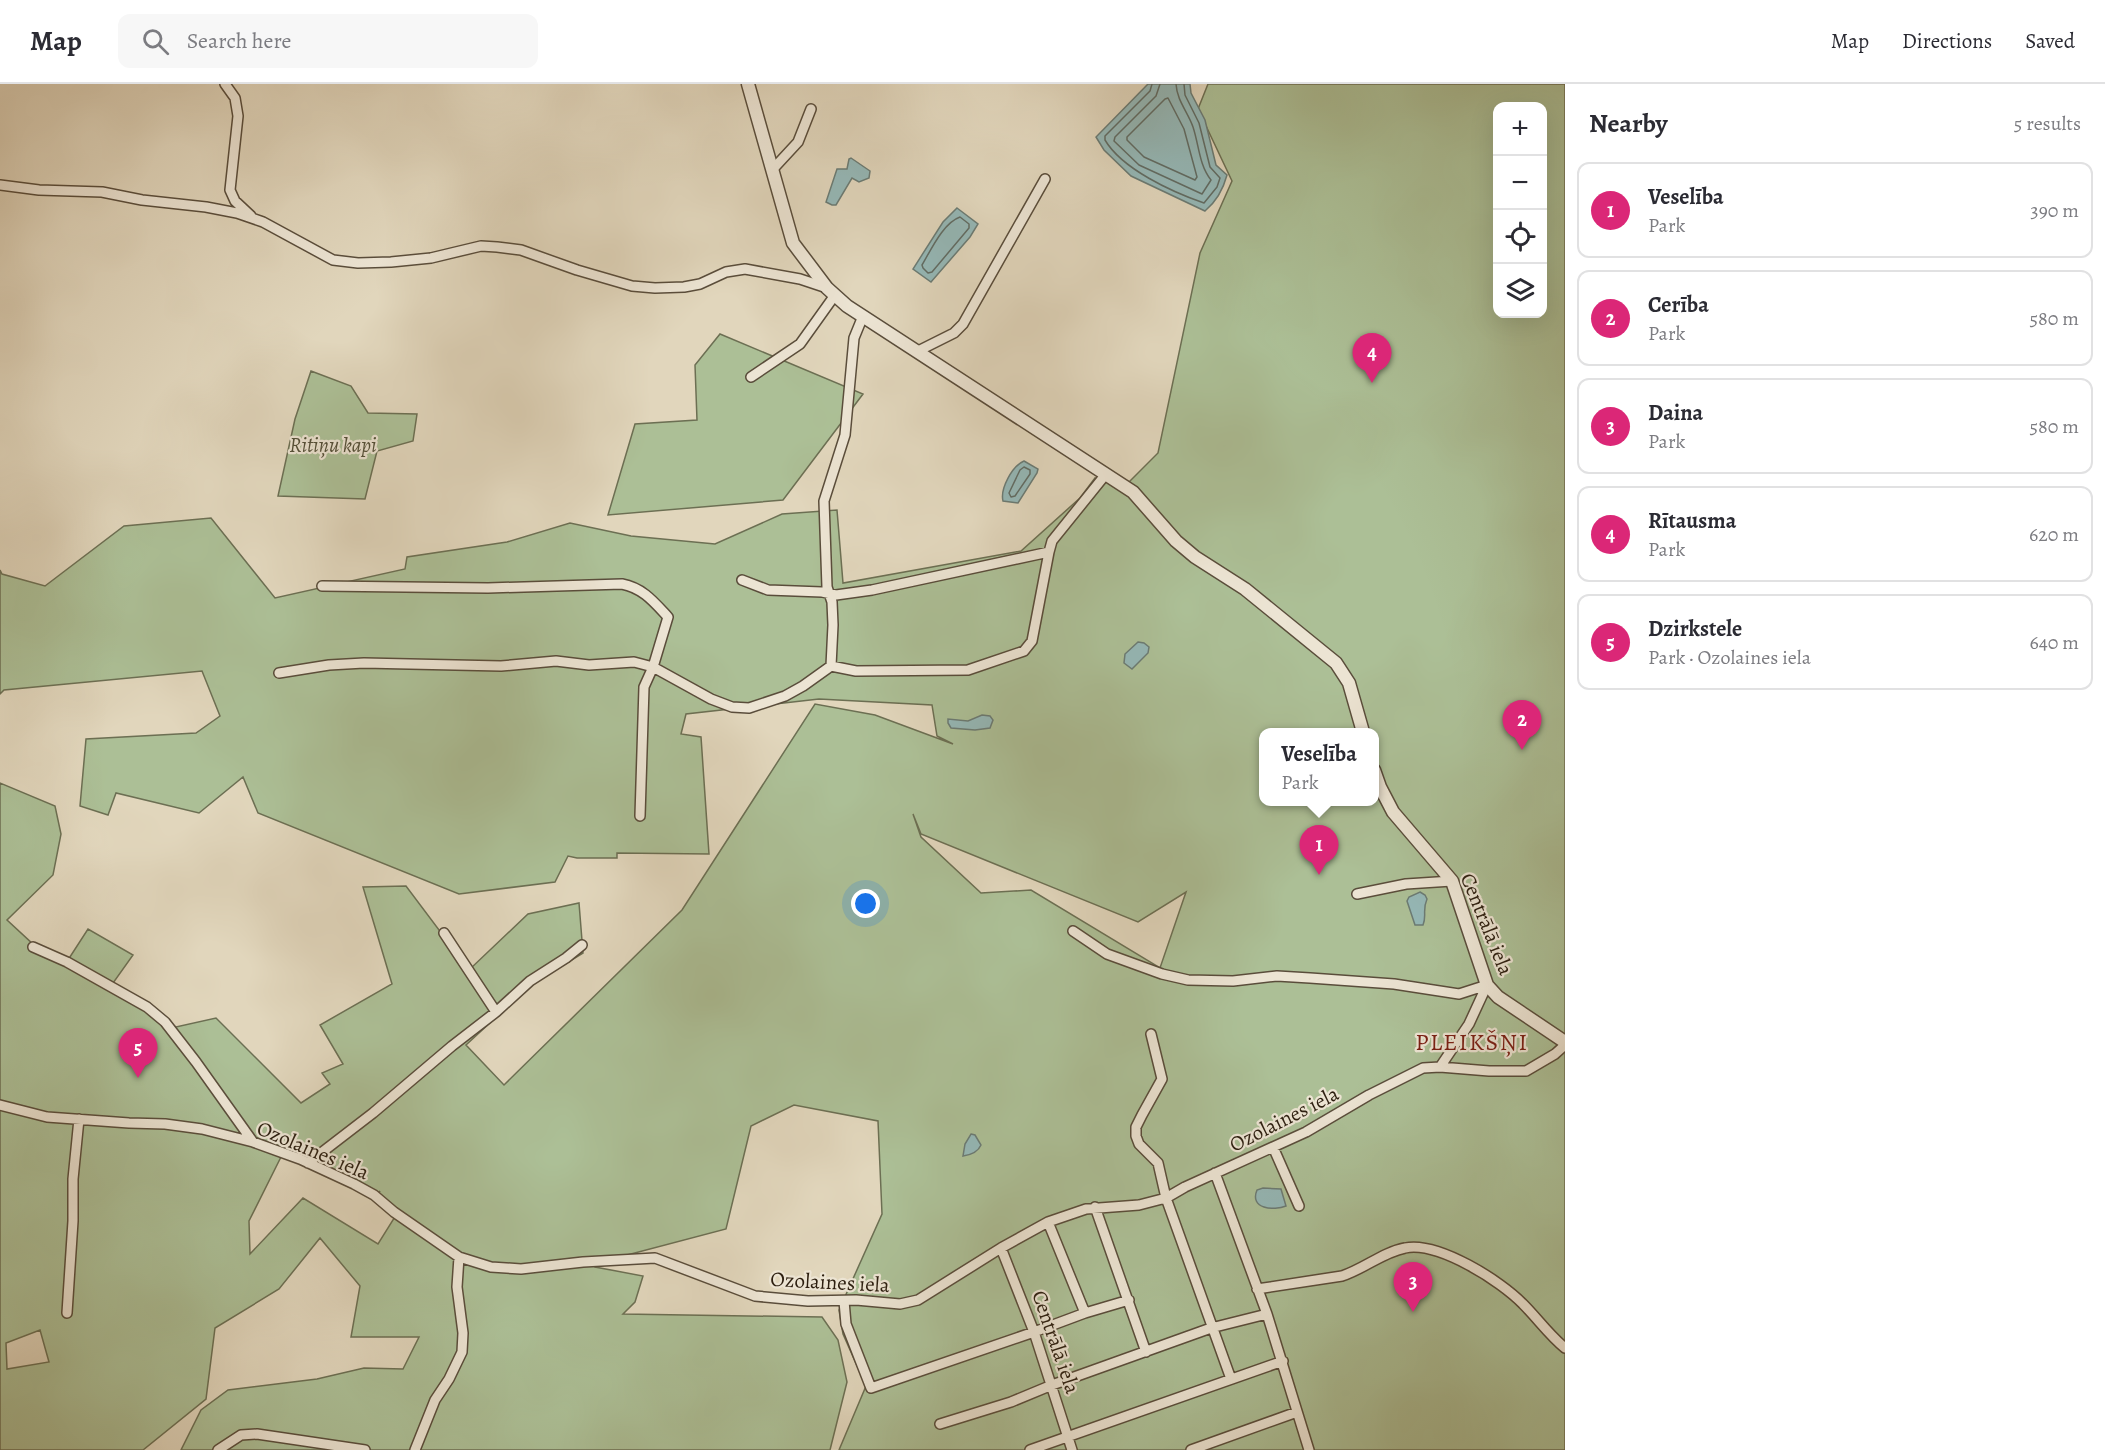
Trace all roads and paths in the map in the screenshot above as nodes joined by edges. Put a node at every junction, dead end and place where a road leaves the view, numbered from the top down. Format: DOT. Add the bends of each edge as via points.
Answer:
graph roads {
  1 [pos="225,84"];
  2 [pos="748,84"];
  3 [pos="812,109"];
  4 [pos="773,169"];
  5 [pos="1045,179"];
  6 [pos="0,186"];
  7 [pos="254,219"];
  8 [pos="809,264"];
  9 [pos="800,279"];
  10 [pos="831,292"];
  11 [pos="863,316"];
  12 [pos="918,351"];
  13 [pos="751,377"];
  14 [pos="1106,474"];
  15 [pos="1049,552"];
  16 [pos="742,580"];
  17 [pos="322,586"];
  18 [pos="829,593"];
  19 [pos="831,666"];
  20 [pos="653,667"];
  21 [pos="279,674"];
  22 [pos="1362,728"];
  23 [pos="1379,784"];
  24 [pos="640,816"];
  25 [pos="1452,882"];
  26 [pos="1357,894"];
  27 [pos="1073,931"];
  28 [pos="444,933"];
  29 [pos="582,945"];
  30 [pos="33,947"];
  31 [pos="1487,985"];
  32 [pos="496,1012"];
  33 [pos="1150,1034"];
  34 [pos="1565,1043"];
  35 [pos="1440,1067"];
  36 [pos="0,1106"];
  37 [pos="79,1119"];
  38 [pos="253,1142"];
  39 [pos="1273,1147"];
  40 [pos="308,1163"];
  41 [pos="1215,1173"];
  42 [pos="1166,1198"];
  43 [pos="1299,1206"];
  44 [pos="1095,1207"];
  45 [pos="1048,1222"];
  46 [pos="1001,1248"];
  47 [pos="459,1257"];
  48 [pos="1257,1288"];
  49 [pos="1129,1300"];
  50 [pos="844,1301"];
  51 [pos="1085,1312"];
  52 [pos="67,1313"];
  53 [pos="1267,1314"];
  54 [pos="1211,1328"];
  55 [pos="1034,1332"];
  56 [pos="1565,1348"];
  57 [pos="1146,1352"];
  58 [pos="1282,1361"];
  59 [pos="1231,1379"];
  60 [pos="1052,1385"];
  61 [pos="1297,1413"];
  62 [pos="940,1424"];
  63 [pos="1067,1436"];
  64 [pos="218,1450"];
  65 [pos="365,1450"];
  66 [pos="415,1450"];
  67 [pos="1030,1450"];
  68 [pos="1072,1450"];
  69 [pos="1191,1450"];
  70 [pos="1309,1450"];
  1 -- 7 [label="street" via="236,98 238,116 230,190 235,201"];
  2 -- 4 [label="street"];
  3 -- 4 [label="street" via="798,142"];
  4 -- 8 [label="street" via="794,243"];
  5 -- 12 [label="street" via="963,324 954,333"];
  6 -- 7 [label="street" via="102,192 206,207"];
  7 -- 9 [label="street" via="333,260 350,262 431,258 482,246 521,250 632,286 684,287 745,269"];
  8 -- 9 [label="street"];
  8 -- 10 [label="street"];
  9 -- 10 [label="street"];
  10 -- 11 [label="street"];
  10 -- 13 [label="street" via="800,344"];
  11 -- 12 [label="street"];
  11 -- 18 [label="street" via="854,338 845,435 824,501"];
  12 -- 14 [label="street"];
  14 -- 15 [label="street" via="1052,541"];
  14 -- 22 [label="street" via="1133,492 1195,557 1245,589 1336,663 1349,683"];
  15 -- 18 [label="street" via="872,590"];
  15 -- 19 [label="street" via="1032,641 1024,651 968,670 856,671"];
  16 -- 18 [label="street" via="768,590"];
  17 -- 20 [label="street" via="488,588 622,584 650,597 668,617"];
  18 -- 19 [label="street" via="833,625"];
  19 -- 20 [label="street" via="785,696 749,708 711,699"];
  20 -- 21 [label="street" via="634,662 589,665 556,661 501,666 364,663"];
  20 -- 24 [label="street" via="644,687"];
  23 -- 25 [label="street, Centrālā iela" via="1393,812"];
  25 -- 26 [label="street" via="1406,884"];
  25 -- 31 [label="street, Centrālā iela"];
  27 -- 31 [label="street" via="1107,954 1188,980 1233,981 1277,976 1394,984 1459,994"];
  28 -- 32 [label="street"];
  29 -- 32 [label="street" via="530,981"];
  30 -- 38 [label="street" via="147,1007 196,1062"];
  31 -- 34 [label="street, Centrālā iela" via="1498,997"];
  31 -- 35 [label="street" via="1469,1024"];
  32 -- 40 [label="street"];
  33 -- 42 [label="street" via="1162,1079 1136,1127 1136,1136 1158,1163"];
  34 -- 35 [label="street, Ozolaines iela" via="1556,1054 1526,1071"];
  35 -- 39 [label="street, Ozolaines iela" via="1423,1068"];
  36 -- 37 [label="street, Ozolaines iela" via="47,1117"];
  37 -- 38 [label="street, Ozolaines iela" via="165,1124"];
  37 -- 52 [label="street"];
  38 -- 40 [label="street, Ozolaines iela"];
  39 -- 41 [label="street, Ozolaines iela"];
  39 -- 43 [label="street"];
  40 -- 47 [label="street, Ozolaines iela" via="374,1195"];
  41 -- 42 [label="street, Ozolaines iela"];
  41 -- 48 [label="street"];
  42 -- 44 [label="street, Ozolaines iela" via="1139,1205"];
  42 -- 54 [label="street"];
  44 -- 45 [label="street, Ozolaines iela"];
  44 -- 49 [label="street"];
  45 -- 46 [label="street, Ozolaines iela"];
  45 -- 51 [label="street"];
  46 -- 50 [label="street, Ozolaines iela" via="918,1300 900,1304"];
  46 -- 55 [label="street, Centrālā iela"];
  47 -- 50 [label="street, Ozolaines iela" via="491,1267 521,1269 655,1258 755,1296"];
  47 -- 66 [label="street" via="462,1352 435,1400"];
  48 -- 53 [label="street"];
  48 -- 56 [label="street" via="1342,1276 1417,1245 1452,1256 1503,1288"];
  49 -- 51 [label="street"];
  49 -- 57 [label="street"];
  50 -- 55 [label="street" via="846,1324 871,1388"];
  51 -- 55 [label="street"];
  53 -- 54 [label="street"];
  53 -- 58 [label="street"];
  54 -- 57 [label="street"];
  54 -- 59 [label="street"];
  55 -- 60 [label="street, Centrālā iela"];
  57 -- 60 [label="street"];
  58 -- 59 [label="street"];
  58 -- 61 [label="street"];
  59 -- 63 [label="street"];
  60 -- 62 [label="street"];
  60 -- 63 [label="street, Centrālā iela"];
  61 -- 69 [label="street"];
  61 -- 70 [label="street"];
  63 -- 67 [label="street"];
  63 -- 68 [label="street, Centrālā iela"];
  64 -- 65 [label="street" via="241,1435 257,1434"];
}
